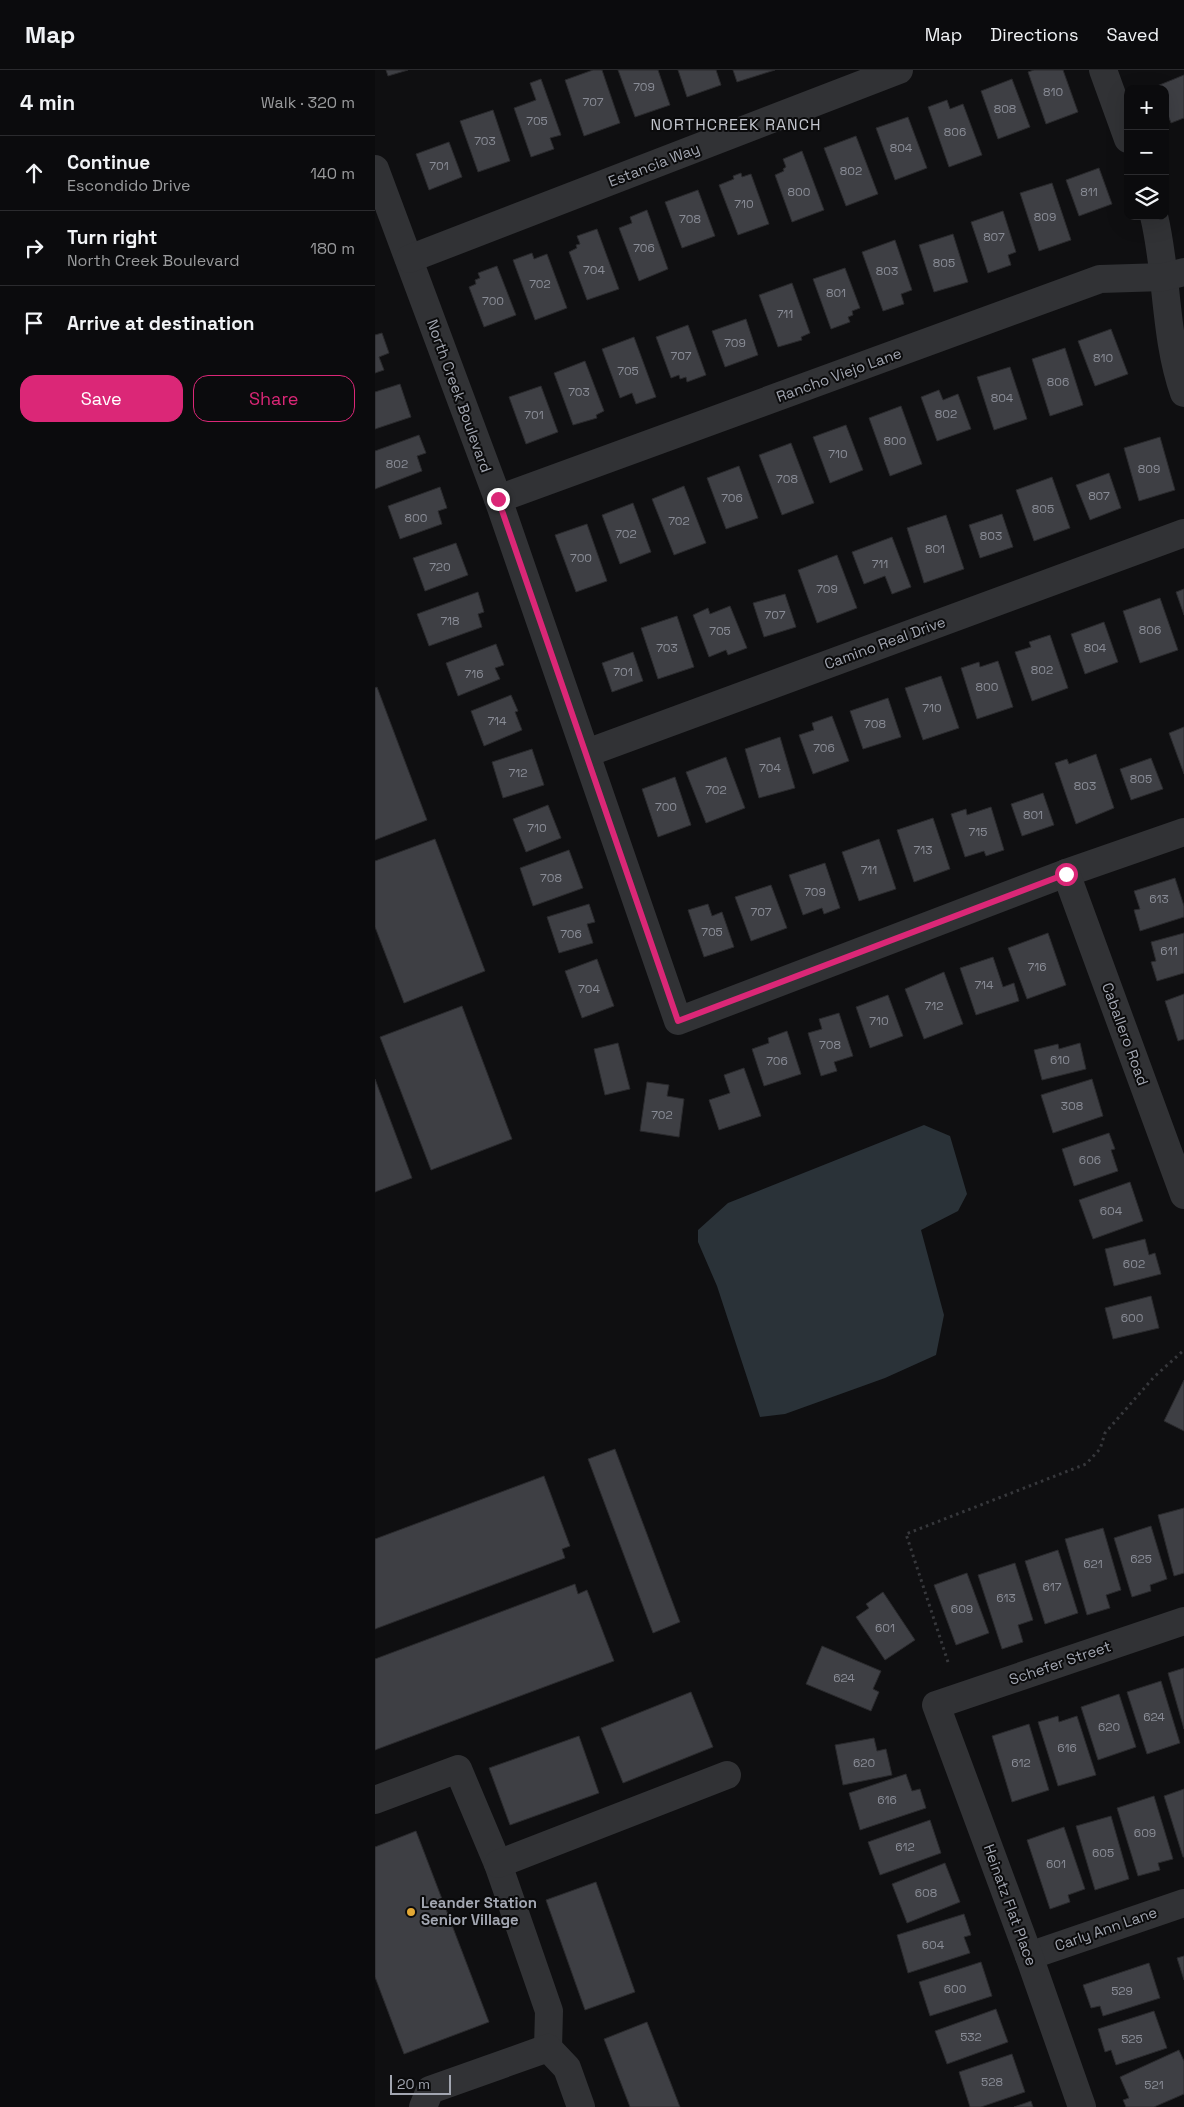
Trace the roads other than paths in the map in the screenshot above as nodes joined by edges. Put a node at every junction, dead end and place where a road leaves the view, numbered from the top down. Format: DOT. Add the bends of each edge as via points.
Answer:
graph roads {
  1 [pos="899,70"];
  2 [pos="1103,70"];
  3 [pos="1125,130"];
  4 [pos="375,169"];
  5 [pos="1155,220"];
  6 [pos="409,259"];
  7 [pos="1174,274"];
  8 [pos="1184,393"];
  9 [pos="498,499"];
  10 [pos="1184,533"];
  11 [pos="587,753"];
  12 [pos="1184,832"];
  13 [pos="1066,874"];
  14 [pos="1184,1195"];
  15 [pos="1184,1621"];
  16 [pos="936,1705"];
  17 [pos="727,1775"];
  18 [pos="375,1800"];
  19 [pos="498,1864"];
  20 [pos="1184,1903"];
  21 [pos="1029,1956"];
  22 [pos="548,2048"];
  23 [pos="576,2105"];
  24 [pos="423,2107"];
  25 [pos="1081,2107"];
  1 -- 6 [label="street, Estancia Way"];
  2 -- 3 [label="street"];
  4 -- 6 [label="street, North Creek Boulevard"];
  5 -- 7 [label="street"];
  6 -- 9 [label="street, North Creek Boulevard"];
  7 -- 8 [label="street" via="1174,358"];
  7 -- 9 [label="street, Rancho Viejo Lane" via="1100,280"];
  9 -- 11 [label="street, North Creek Boulevard"];
  10 -- 11 [label="street, Camino Real Drive"];
  11 -- 13 [label="street, North Creek Boulevard" via="678,1021"];
  12 -- 13 [label="street"];
  13 -- 14 [label="street, Caballero Road"];
  15 -- 16 [label="street, Schefer Street"];
  16 -- 21 [label="street, Heinatz Flat Place"];
  17 -- 19 [label="street"];
  18 -- 19 [label="street" via="457,1769"];
  19 -- 22 [label="street" via="549,2011"];
  20 -- 21 [label="street, Carly Ann Lane"];
  21 -- 25 [label="street, Heinatz Flat Place"];
  22 -- 23 [label="street" via="567,2068"];
  22 -- 24 [label="street" via="430,2090"];
}
